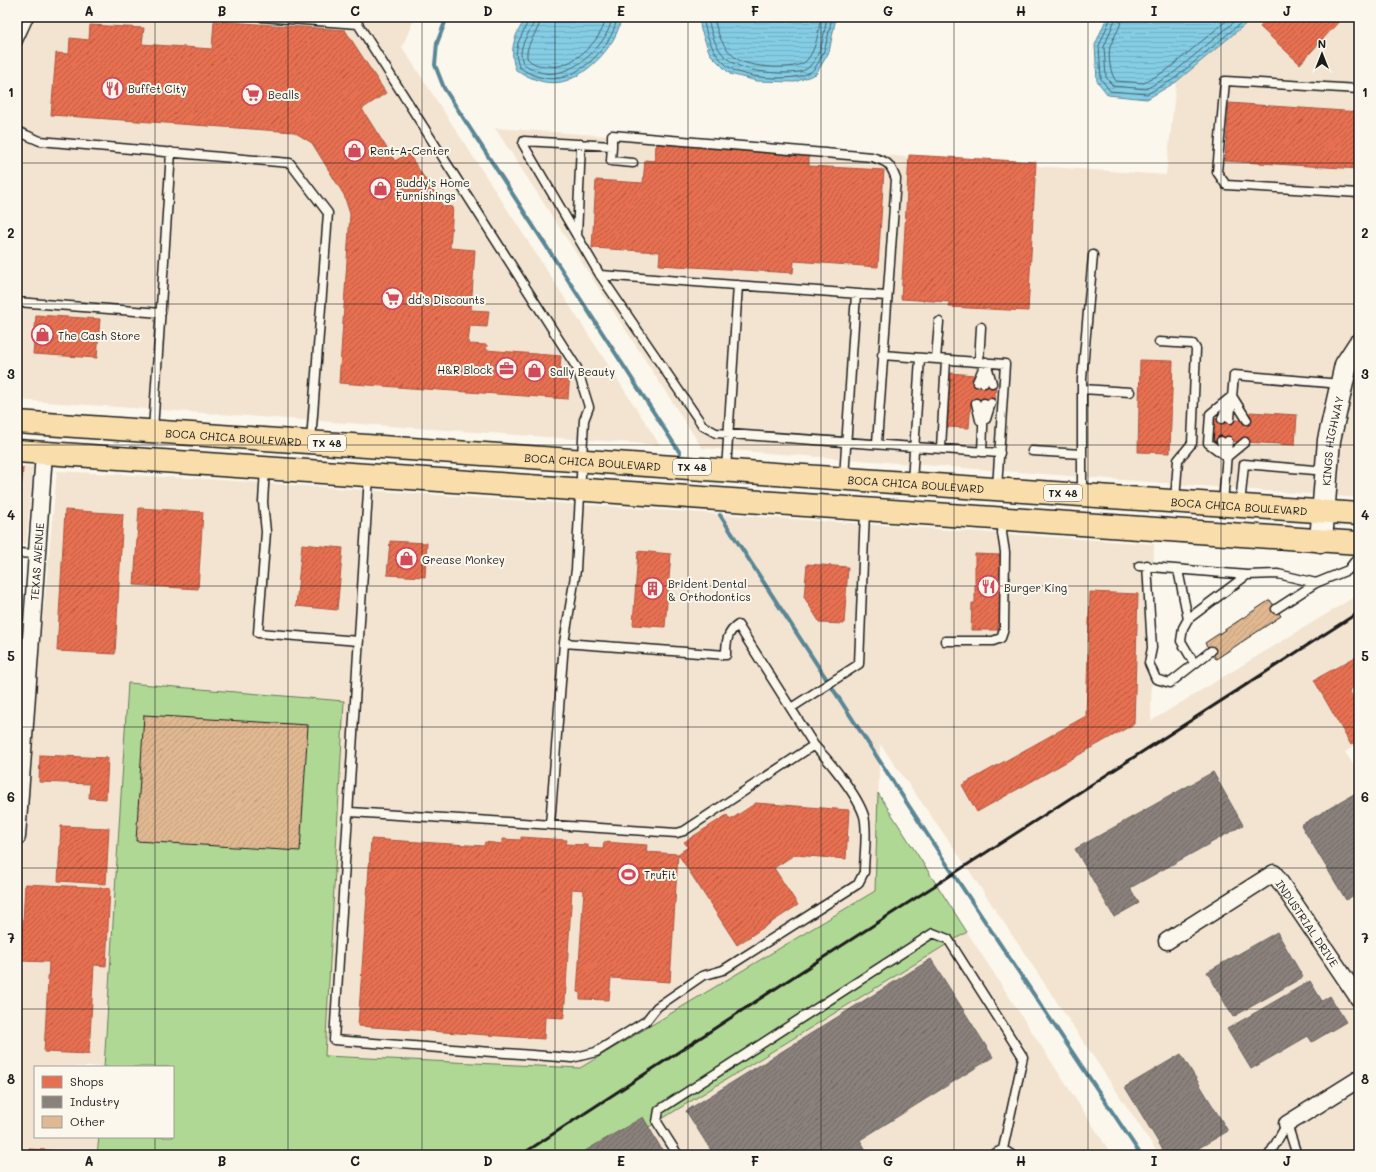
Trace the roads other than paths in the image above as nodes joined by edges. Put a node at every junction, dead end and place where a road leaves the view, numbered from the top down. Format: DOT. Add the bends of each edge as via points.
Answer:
graph roads {
  1 [pos="28,17"];
  2 [pos="262,17"];
  3 [pos="17,43"];
  4 [pos="1359,89"];
  5 [pos="17,131"];
  6 [pos="581,144"];
  7 [pos="612,146"];
  8 [pos="171,152"];
  9 [pos="633,162"];
  10 [pos="1359,193"];
  11 [pos="577,236"];
  12 [pos="1092,255"];
  13 [pos="600,275"];
  14 [pos="738,285"];
  15 [pos="856,294"];
  16 [pos="886,296"];
  17 [pos="17,302"];
  18 [pos="160,313"];
  19 [pos="938,322"];
  20 [pos="981,327"];
  21 [pos="1159,342"];
  22 [pos="1358,347"];
  23 [pos="882,355"];
  24 [pos="920,358"];
  25 [pos="936,359"];
  26 [pos="946,360"];
  27 [pos="983,362"];
  28 [pos="1342,384"];
  29 [pos="1082,389"];
  30 [pos="1130,392"];
  31 [pos="1232,396"];
  32 [pos="1226,419"];
  33 [pos="1243,420"];
  34 [pos="17,422"];
  35 [pos="983,429"];
  36 [pos="153,431"];
  37 [pos="728,434"];
  38 [pos="1225,441"];
  39 [pos="311,442"];
  40 [pos="847,442"];
  41 [pos="1242,442"];
  42 [pos="877,443"];
  43 [pos="915,446"];
  44 [pos="941,448"];
  45 [pos="1032,450"];
  46 [pos="17,451"];
  47 [pos="982,452"];
  48 [pos="44,453"];
  49 [pos="1000,453"];
  50 [pos="1082,454"];
  51 [pos="1227,457"];
  52 [pos="582,460"];
  53 [pos="265,468"];
  54 [pos="726,470"];
  55 [pos="1327,471"];
  56 [pos="369,476"];
  57 [pos="844,478"];
  58 [pos="912,482"];
  59 [pos="997,488"];
  60 [pos="581,490"];
  61 [pos="1082,494"];
  62 [pos="1174,501"];
  63 [pos="1232,505"];
  64 [pos="865,510"];
  65 [pos="1324,512"];
  66 [pos="1359,514"];
  67 [pos="1003,519"];
  68 [pos="1321,541"];
  69 [pos="1359,543"];
  70 [pos="17,553"];
  71 [pos="36,554"];
  72 [pos="1359,556"];
  73 [pos="1178,570"];
  74 [pos="1247,575"];
  75 [pos="1316,583"];
  76 [pos="1276,609"];
  77 [pos="1188,619"];
  78 [pos="358,640"];
  79 [pos="945,640"];
  80 [pos="564,643"];
  81 [pos="1211,651"];
  82 [pos="23,654"];
  83 [pos="1194,664"];
  84 [pos="791,708"];
  85 [pos="814,745"];
  86 [pos="350,812"];
  87 [pos="550,825"];
  88 [pos="17,837"];
  89 [pos="1167,941"];
  90 [pos="1359,999"];
  91 [pos="1359,1079"];
  92 [pos="1287,1124"];
  93 [pos="1003,1149"];
  94 [pos="678,1155"];
  95 [pos="992,1155"];
  96 [pos="1012,1155"];
  97 [pos="1269,1155"];
  98 [pos="1297,1155"];
  1 -- 3 [label="lane"];
  2 -- 52 [label="lane" via="358,24 578,368 589,407 584,420"];
  4 -- 10 [label="lane" via="1225,81 1217,172 1226,184"];
  5 -- 8 [label="lane" via="40,140"];
  6 -- 7 [label="lane"];
  6 -- 11 [label="lane"];
  6 -- 11 [label="lane" via="528,140 523,144"];
  7 -- 9 [label="lane" via="611,161"];
  7 -- 16 [label="lane" via="612,135 884,160 890,165 896,179"];
  8 -- 18 [label="lane"];
  8 -- 39 [label="lane" via="290,163 328,213"];
  11 -- 13 [label="lane"];
  12 -- 29 [label="lane"];
  13 -- 14 [label="lane"];
  13 -- 37 [label="lane" via="703,426 716,433"];
  14 -- 15 [label="lane"];
  14 -- 37 [label="lane"];
  15 -- 16 [label="lane"];
  15 -- 40 [label="lane"];
  16 -- 23 [label="lane"];
  17 -- 18 [label="lane"];
  18 -- 36 [label="lane"];
  19 -- 25 [label="lane"];
  20 -- 27 [label="lane"];
  21 -- 62 [label="lane" via="1193,344 1196,349 1192,443 1178,460"];
  22 -- 28 [label="street, KINGS HIGHWAY" via="1346,365"];
  23 -- 24 [label="lane"];
  23 -- 42 [label="lane"];
  24 -- 25 [label="lane"];
  24 -- 43 [label="lane"];
  25 -- 26 [label="lane"];
  26 -- 27 [label="lane"];
  26 -- 44 [label="lane"];
  27 -- 27 [label="lane" via="984,383"];
  27 -- 49 [label="lane" via="1004,364"];
  28 -- 31 [label="lane" via="1234,375"];
  28 -- 55 [label="street, KINGS HIGHWAY" via="1329,440"];
  29 -- 30 [label="lane"];
  29 -- 50 [label="lane"];
  31 -- 32 [label="lane"];
  31 -- 33 [label="lane"];
  31 -- 51 [label="lane" via="1210,414 1208,443"];
  34 -- 36 [label="main road, BOCA CHICA BOULEVARD / TX 48"];
  35 -- 35 [label="lane" via="983,403"];
  35 -- 47 [label="lane"];
  36 -- 39 [label="main road, BOCA CHICA BOULEVARD / TX 48"];
  37 -- 40 [label="lane"];
  37 -- 54 [label="lane"];
  38 -- 51 [label="lane"];
  39 -- 52 [label="main road, BOCA CHICA BOULEVARD / TX 48"];
  40 -- 42 [label="lane"];
  40 -- 57 [label="lane"];
  41 -- 51 [label="lane"];
  42 -- 43 [label="lane"];
  43 -- 44 [label="lane"];
  43 -- 58 [label="lane"];
  44 -- 47 [label="lane"];
  45 -- 50 [label="lane"];
  46 -- 48 [label="main road"];
  47 -- 49 [label="lane"];
  48 -- 53 [label="main road"];
  48 -- 71 [label="street, TEXAS AVENUE"];
  49 -- 59 [label="lane"];
  50 -- 61 [label="lane"];
  51 -- 63 [label="lane"];
  52 -- 54 [label="main road, BOCA CHICA BOULEVARD / TX 48"];
  52 -- 60 [label="lane"];
  53 -- 56 [label="main road"];
  53 -- 78 [label="lane" via="263,502 266,532 258,633"];
  54 -- 57 [label="main road, BOCA CHICA BOULEVARD / TX 48"];
  55 -- 63 [label="lane" via="1244,464"];
  55 -- 65 [label="street, KINGS HIGHWAY"];
  56 -- 60 [label="main road"];
  56 -- 78 [label="lane"];
  57 -- 58 [label="main road, BOCA CHICA BOULEVARD / TX 48"];
  58 -- 59 [label="main road, BOCA CHICA BOULEVARD / TX 48"];
  59 -- 61 [label="main road, BOCA CHICA BOULEVARD / TX 48"];
  60 -- 64 [label="main road"];
  60 -- 80 [label="lane" via="576,570"];
  61 -- 62 [label="main road, BOCA CHICA BOULEVARD / TX 48"];
  62 -- 63 [label="main road, BOCA CHICA BOULEVARD / TX 48"];
  63 -- 65 [label="main road, BOCA CHICA BOULEVARD / TX 48"];
  64 -- 67 [label="main road"];
  64 -- 84 [label="lane" via="859,664"];
  65 -- 66 [label="main road, BOCA CHICA BOULEVARD / TX 48"];
  65 -- 68 [label="street, KINGS HIGHWAY"];
  67 -- 68 [label="main road"];
  67 -- 79 [label="lane" via="1004,629 1001,638 993,642"];
  68 -- 69 [label="main road"];
  70 -- 71 [label="lane"];
  71 -- 82 [label="street, TEXAS AVENUE"];
  72 -- 75 [label="lane" via="1348,570"];
  73 -- 74 [label="lane"];
  73 -- 77 [label="lane"];
  73 -- 83 [label="lane" via="1143,566 1152,648 1149,663 1156,679 1170,683"];
  74 -- 75 [label="lane" via="1278,574"];
  74 -- 77 [label="lane"];
  75 -- 76 [label="lane"];
  77 -- 83 [label="lane" via="1180,641"];
  78 -- 86 [label="lane"];
  80 -- 84 [label="lane" via="726,655 728,636 738,624"];
  80 -- 87 [label="lane"];
  81 -- 83 [label="lane"];
  82 -- 88 [label="street, TEXAS AVENUE"];
  84 -- 85 [label="lane"];
  85 -- 86 [label="lane" via="830,761 864,817 864,872 858,884 723,970 702,976 657,1007 646,1021 596,1052 580,1057 334,1040"];
  85 -- 87 [label="lane" via="684,831 671,834"];
  86 -- 87 [label="lane"];
  89 -- 90 [label="street, INDUSTRIAL DRIVE" via="1274,873"];
  91 -- 92 [label="street"];
  92 -- 97 [label="lane"];
  92 -- 98 [label="lane"];
  93 -- 94 [label="lane" via="1022,1057 948,939 933,933 659,1110 657,1122"];
  93 -- 95 [label="lane"];
  93 -- 96 [label="lane"];
}
